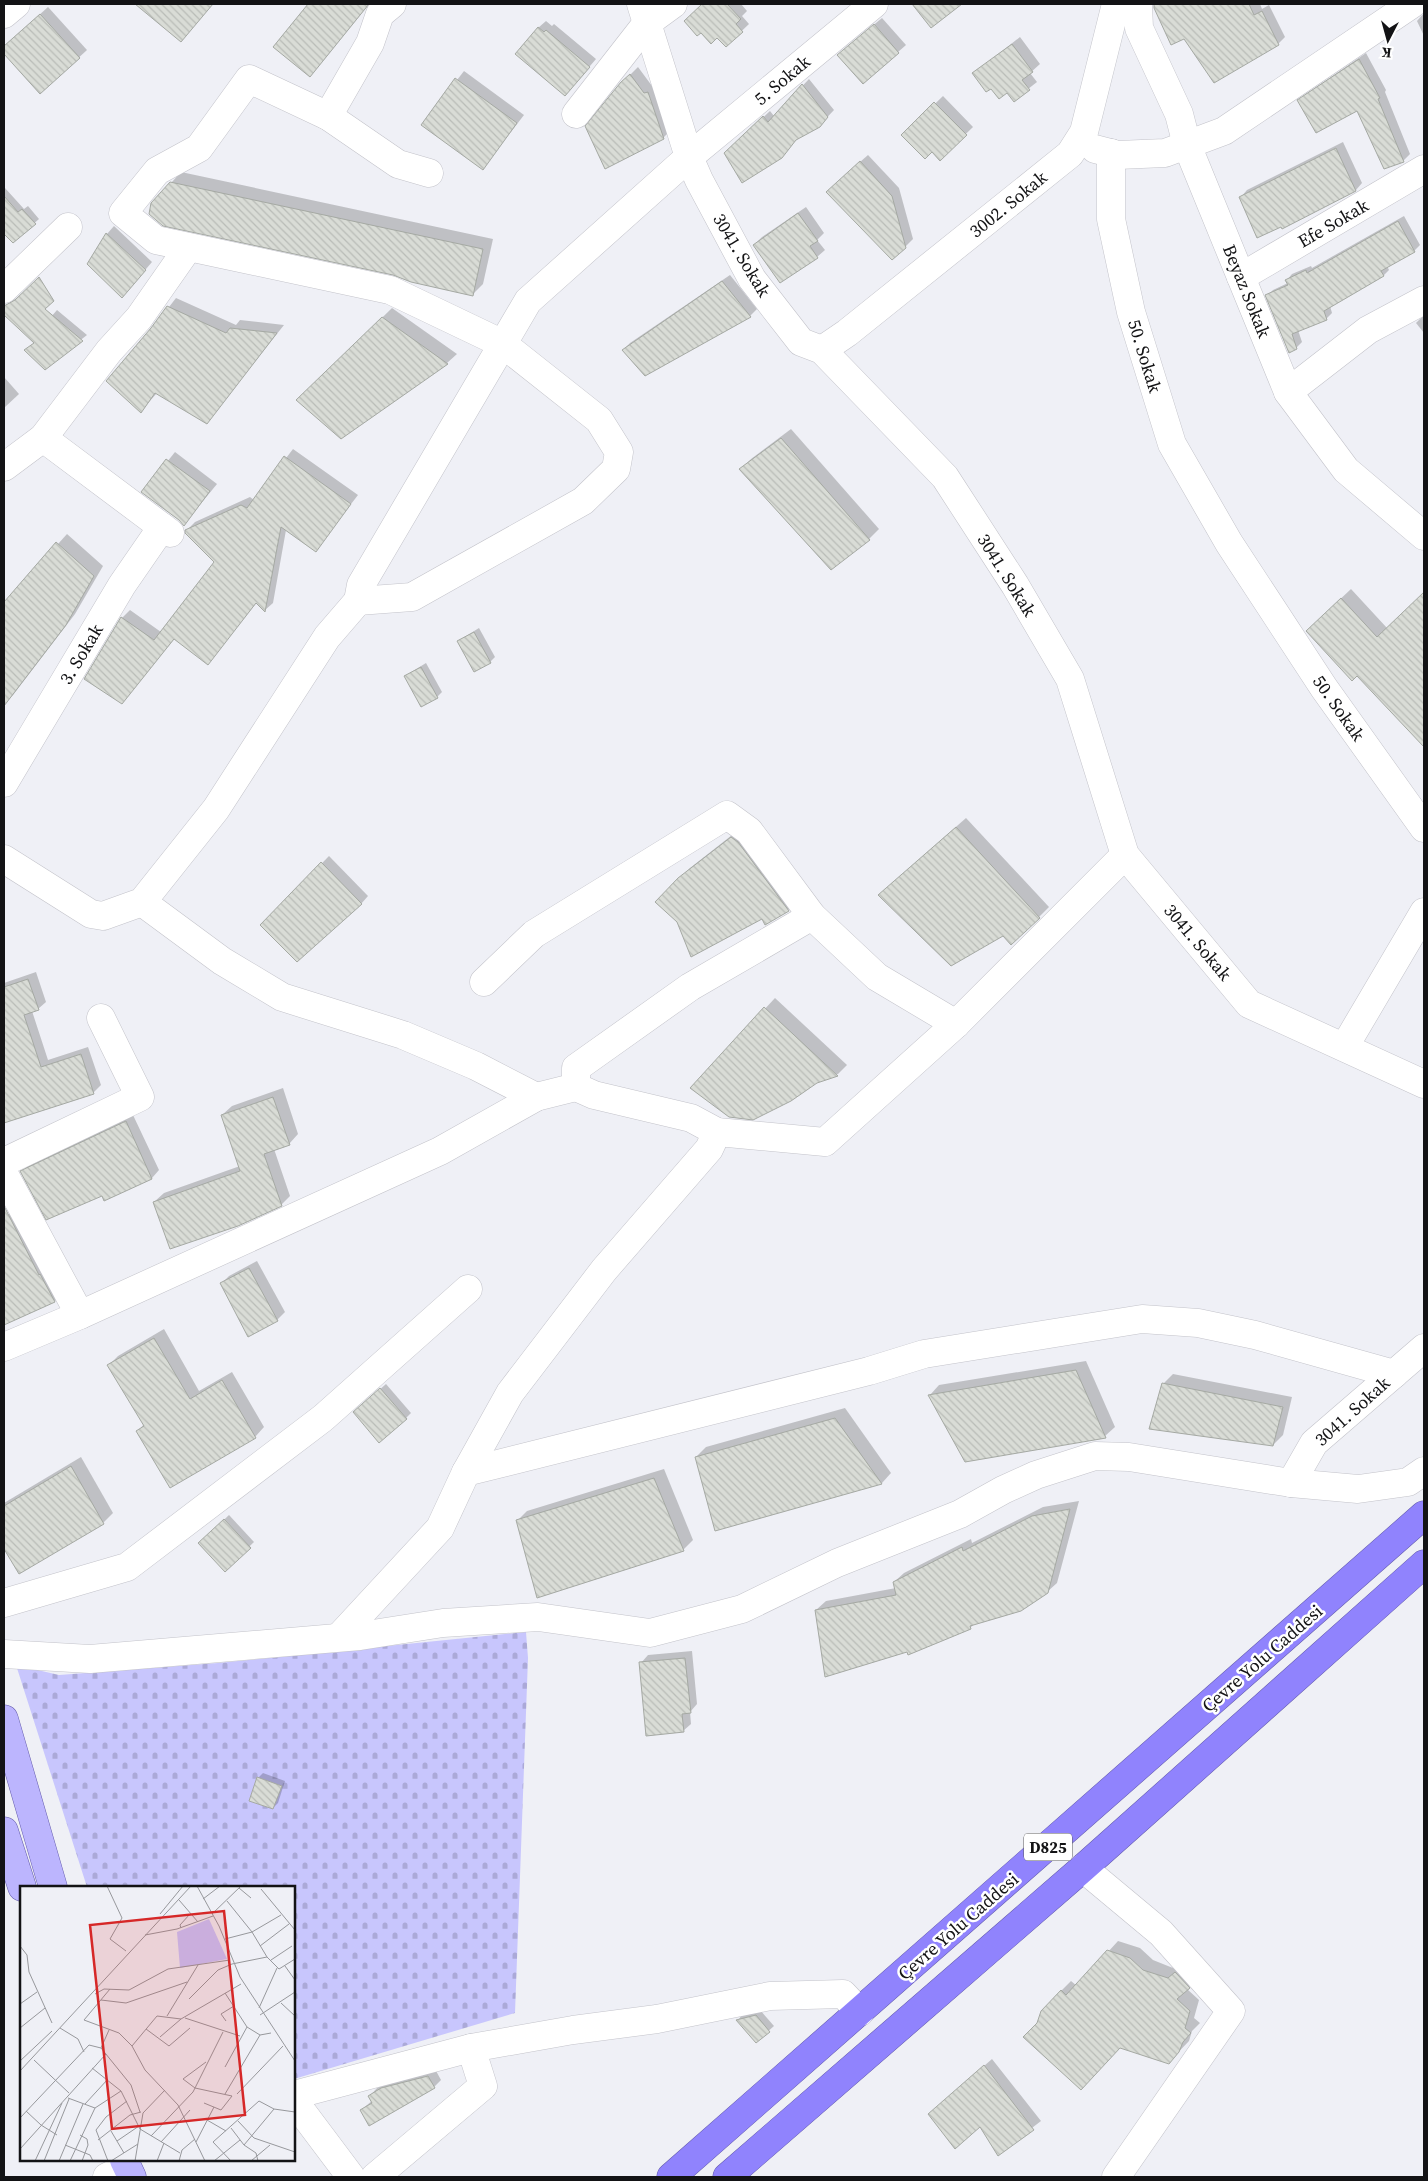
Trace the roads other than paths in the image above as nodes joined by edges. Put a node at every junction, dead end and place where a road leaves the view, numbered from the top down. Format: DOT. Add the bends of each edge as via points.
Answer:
graph roads {
  1 [pos="16,4"];
  2 [pos="392,4"];
  3 [pos="673,4"];
  4 [pos="874,4"];
  5 [pos="1116,4"];
  6 [pos="1138,4"];
  7 [pos="1412,4"];
  8 [pos="4,14"];
  9 [pos="644,14"];
  10 [pos="576,114"];
  11 [pos="328,116"];
  12 [pos="1076,144"];
  13 [pos="1187,145"];
  14 [pos="1111,153"];
  15 [pos="689,157"];
  16 [pos="1424,169"];
  17 [pos="429,173"];
  18 [pos="68,228"];
  19 [pos="188,248"];
  20 [pos="1242,277"];
  21 [pos="4,289"];
  22 [pos="1424,300"];
  23 [pos="503,344"];
  24 [pos="822,350"];
  25 [pos="1288,392"];
  26 [pos="43,438"];
  27 [pos="4,468"];
  28 [pos="1422,529"];
  29 [pos="358,601"];
  30 [pos="4,783"];
  31 [pos="1416,796"];
  32 [pos="1424,828"];
  33 [pos="1125,855"];
  34 [pos="4,859"];
  35 [pos="142,902"];
  36 [pos="1424,912"];
  37 [pos="812,916"];
  38 [pos="484,982"];
  39 [pos="101,1018"];
  40 [pos="956,1024"];
  41 [pos="1345,1046"];
  42 [pos="1424,1084"];
  43 [pos="576,1087"];
  44 [pos="536,1097"];
  45 [pos="717,1132"];
  46 [pos="4,1162"];
  47 [pos="4,1174"];
  48 [pos="468,1289"];
  49 [pos="80,1315"];
  50 [pos="4,1347"];
  51 [pos="1424,1348"];
  52 [pos="1394,1374"];
  53 [pos="1424,1471"];
  54 [pos="466,1472"];
  55 [pos="1290,1483"];
  56 [pos="1424,1515"];
  57 [pos="1424,1564"];
  58 [pos="4,1603"];
  59 [pos="339,1637"];
  60 [pos="4,1654"];
  61 [pos="4,1719"];
  62 [pos="4,1831"];
  63 [pos="1083,1868"];
  64 [pos="53,1886"];
  65 [pos="16,1887"];
  66 [pos="860,2012"];
  67 [pos="471,2048"];
  68 [pos="295,2095"];
  69 [pos="295,2102"];
  70 [pos="351,2177"];
  71 [pos="375,2177"];
  72 [pos="671,2177"];
  73 [pos="727,2177"];
  74 [pos="1116,2177"];
  1 -- 8 [label="street"];
  2 -- 11 [label="street" via="380,14 370,44"];
  3 -- 9 [label="street"];
  4 -- 15 [label="street, 5. Sokak"];
  5 -- 12 [label="street, 3002. Sokak" via="1084,132"];
  6 -- 13 [label="street, Beyaz Sokak" via="1139,28 1179,114"];
  7 -- 13 [label="street" via="1224,131"];
  9 -- 10 [label="street"];
  9 -- 15 [label="street, 3041. Sokak"];
  11 -- 17 [label="street" via="398,164"];
  11 -- 19 [label="street" via="249,80 199,148 157,171 123,213 156,240"];
  12 -- 14 [label="street"];
  12 -- 24 [label="street, 3002. Sokak" via="1070,154 847,334"];
  13 -- 14 [label="street" via="1165,153"];
  13 -- 20 [label="street, Beyaz Sokak"];
  14 -- 31 [label="street, 50. Sokak" via="1111,219 1129,302 1172,444 1229,543 1324,688"];
  15 -- 23 [label="street, 5. Sokak" via="528,301"];
  15 -- 24 [label="street, 3041. Sokak" via="752,279 801,342"];
  16 -- 20 [label="street, Efe Sokak"];
  18 -- 21 [label="street"];
  19 -- 23 [label="street" via="390,290"];
  19 -- 26 [label="street" via="139,318 109,351"];
  20 -- 25 [label="street, Beyaz Sokak"];
  22 -- 25 [label="street" via="1368,330"];
  23 -- 29 [label="street, 5. Sokak" via="360,584"];
  23 -- 29 [label="street" via="599,420 620,452 616,469 583,501 412,597"];
  24 -- 33 [label="street, 3041. Sokak" via="945,477 1015,585 1070,679"];
  25 -- 28 [label="street, Beyaz Sokak" via="1346,470"];
  26 -- 27 [label="street"];
  26 -- 30 [label="street, 3. Sokak" via="166,530 122,585"];
  29 -- 35 [label="street" via="327,638 216,809"];
  31 -- 32 [label="street, 50. Sokak"];
  33 -- 40 [label="street"];
  33 -- 41 [label="street, 3041. Sokak" via="1249,1004"];
  34 -- 35 [label="street" via="91,914 103,916"];
  35 -- 44 [label="street" via="222,961 282,997 402,1035 476,1066"];
  36 -- 41 [label="street"];
  37 -- 38 [label="street" via="749,831 727,815 534,934"];
  37 -- 40 [label="street" via="877,977"];
  37 -- 43 [label="street" via="690,987 576,1068"];
  39 -- 46 [label="street" via="140,1098"];
  40 -- 45 [label="street" via="825,1142"];
  41 -- 42 [label="street, 3041. Sokak"];
  43 -- 44 [label="street"];
  43 -- 45 [label="street" via="594,1095 691,1118"];
  44 -- 49 [label="street" via="440,1151"];
  45 -- 54 [label="street" via="709,1149 604,1270 510,1392"];
  47 -- 49 [label="street"];
  48 -- 58 [label="street" via="323,1418 128,1567"];
  49 -- 50 [label="street"];
  51 -- 52 [label="street, 3041. Sokak"];
  52 -- 54 [label="street" via="1255,1335 1198,1323 1142,1319 924,1354 869,1371"];
  52 -- 55 [label="street, 3041. Sokak" via="1314,1442"];
  53 -- 55 [label="street" via="1408,1482 1358,1489"];
  54 -- 59 [label="street" via="440,1528"];
  55 -- 59 [label="street" via="1129,1457 1095,1456 1028,1479 960,1514 837,1563 742,1609 650,1633 538,1617 443,1624"];
  56 -- 66 [label="highway, Çevre Yolu Caddesi / D825"];
  57 -- 63 [label="highway, Çevre Yolu Caddesi / D825"];
  59 -- 60 [label="street" via="90,1659"];
  61 -- 64 [label="main road"];
  62 -- 65 [label="main road"];
  63 -- 73 [label="highway, Çevre Yolu Caddesi / D825"];
  63 -- 74 [label="street" via="1161,1933 1231,2011"];
  66 -- 67 [label="street" via="843,1994 770,1996 657,2019"];
  66 -- 72 [label="highway, Çevre Yolu Caddesi / D825"];
  67 -- 68 [label="street"];
  67 -- 71 [label="street" via="483,2086"];
  69 -- 70 [label="street"];
}
